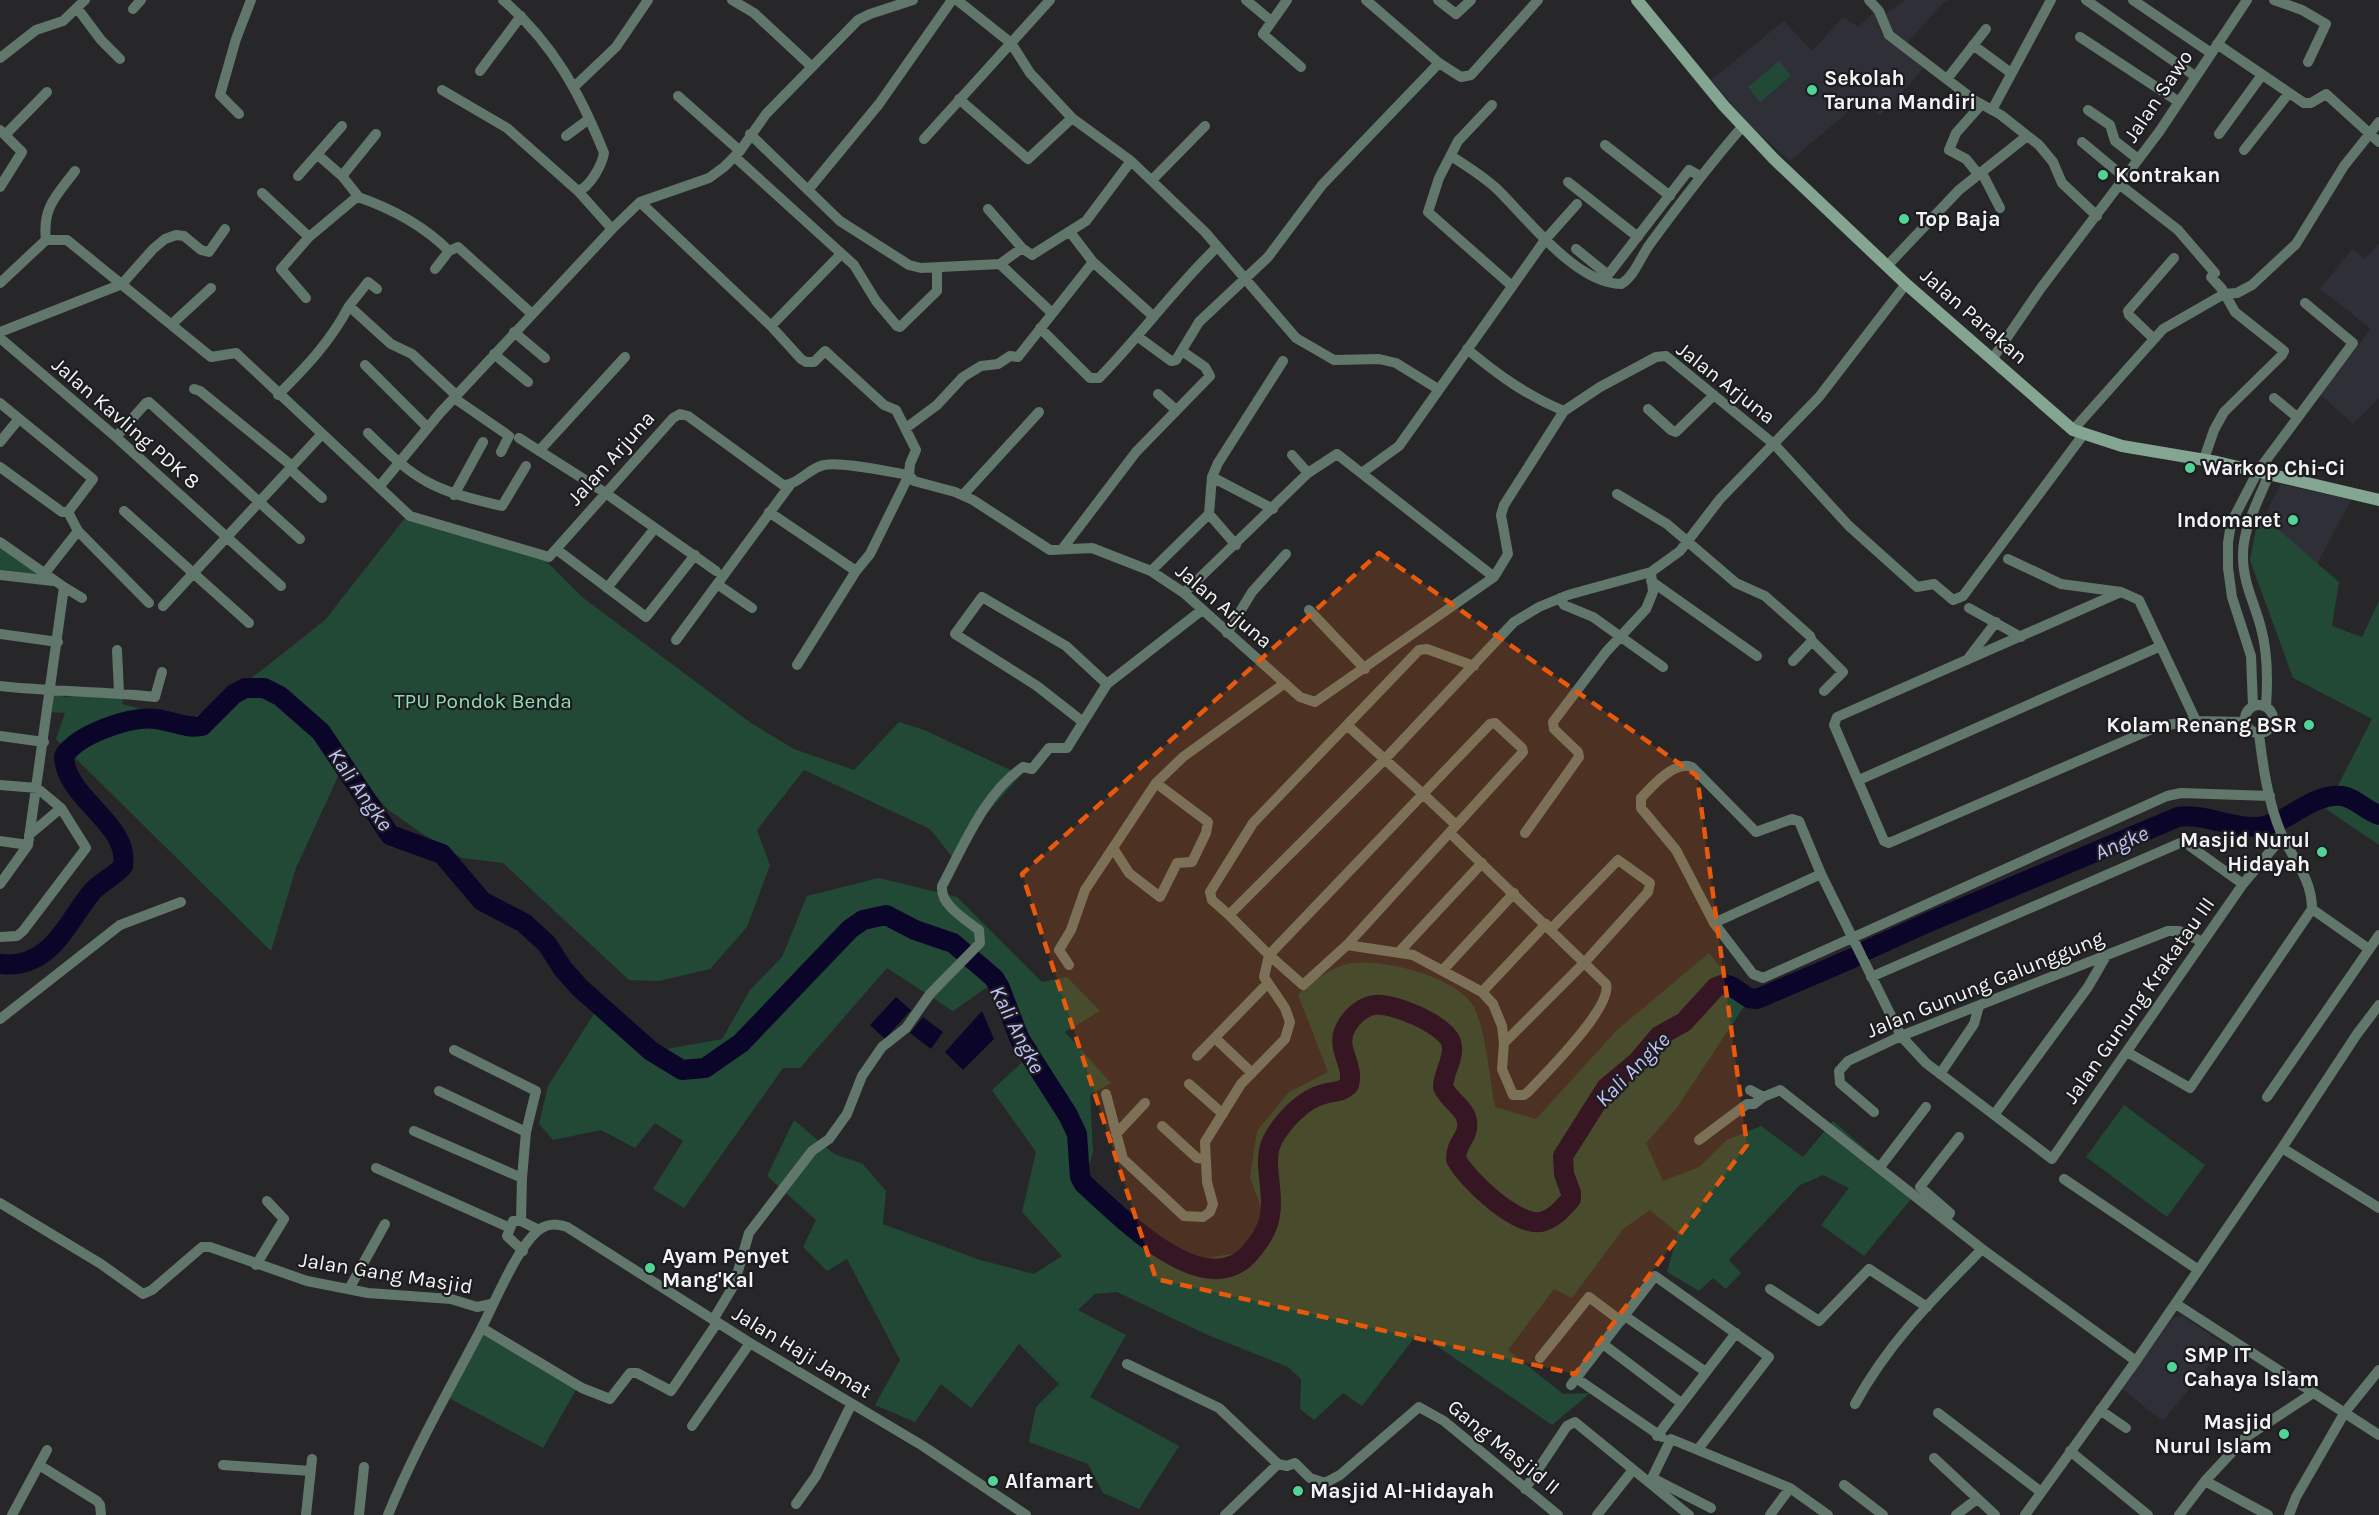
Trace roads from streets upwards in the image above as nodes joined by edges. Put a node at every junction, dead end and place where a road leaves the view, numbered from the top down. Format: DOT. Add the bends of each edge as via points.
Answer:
graph roads {
  1 [pos="251,0"];
  2 [pos="502,0"];
  3 [pos="648,0"];
  4 [pos="732,0"];
  5 [pos="913,0"];
  6 [pos="952,0"];
  7 [pos="957,0"];
  8 [pos="1050,0"];
  9 [pos="1246,0"];
  10 [pos="1287,0"];
  11 [pos="1366,0"];
  12 [pos="1438,0"];
  13 [pos="1471,0"];
  14 [pos="1538,0"];
  15 [pos="1637,0"];
  16 [pos="1869,0"];
  17 [pos="2051,0"];
  18 [pos="2086,0"];
  19 [pos="2133,0"];
  20 [pos="2247,0"];
  21 [pos="2274,0"];
  22 [pos="81,4"];
  23 [pos="877,5"];
  24 [pos="521,16"];
  25 [pos="1270,20"];
  26 [pos="1986,29"];
  27 [pos="2080,37"];
  28 [pos="1011,43"];
  29 [pos="1973,45"];
  30 [pos="2214,48"];
  31 [pos="0,58"];
  32 [pos="120,59"];
  33 [pos="2308,62"];
  34 [pos="1439,63"];
  35 [pos="811,66"];
  36 [pos="1301,67"];
  37 [pos="480,71"];
  38 [pos="2011,73"];
  39 [pos="2262,75"];
  40 [pos="2195,76"];
  41 [pos="1947,79"];
  42 [pos="574,86"];
  43 [pos="442,90"];
  44 [pos="47,92"];
  45 [pos="2289,93"];
  46 [pos="678,96"];
  47 [pos="959,99"];
  48 [pos="2179,102"];
  49 [pos="1492,105"];
  50 [pos="1986,107"];
  51 [pos="2088,110"];
  52 [pos="239,114"];
  53 [pos="1072,118"];
  54 [pos="589,119"];
  55 [pos="2379,122"];
  56 [pos="342,126"];
  57 [pos="1205,126"];
  58 [pos="1742,126"];
  59 [pos="2,132"];
  60 [pos="376,134"];
  61 [pos="750,134"];
  62 [pos="2219,134"];
  63 [pos="2370,134"];
  64 [pos="566,136"];
  65 [pos="2027,136"];
  66 [pos="924,139"];
  67 [pos="2082,142"];
  68 [pos="2379,142"];
  69 [pos="1605,145"];
  70 [pos="2244,150"];
  71 [pos="737,154"];
  72 [pos="318,155"];
  73 [pos="1451,156"];
  74 [pos="2138,159"];
  75 [pos="1131,161"];
  76 [pos="75,171"];
  77 [pos="1981,174"];
  78 [pos="298,176"];
  79 [pos="342,176"];
  80 [pos="1700,176"];
  81 [pos="1152,180"];
  82 [pos="2122,181"];
  83 [pos="1568,182"];
  84 [pos="0,187"];
  85 [pos="808,190"];
  86 [pos="578,191"];
  87 [pos="262,193"];
  88 [pos="1670,196"];
  89 [pos="358,197"];
  90 [pos="640,202"];
  91 [pos="1577,204"];
  92 [pos="2000,208"];
  93 [pos="988,209"];
  94 [pos="2097,216"];
  95 [pos="225,229"];
  96 [pos="612,229"];
  97 [pos="1070,232"];
  98 [pos="309,237"];
  99 [pos="1638,237"];
  100 [pos="46,240"];
  101 [pos="1545,240"];
  102 [pos="1022,248"];
  103 [pos="1216,248"];
  104 [pos="1576,249"];
  105 [pos="449,251"];
  106 [pos="841,255"];
  107 [pos="2174,258"];
  108 [pos="1093,262"];
  109 [pos="1000,264"];
  110 [pos="1887,266"];
  111 [pos="937,268"];
  112 [pos="435,269"];
  113 [pos="1246,279"];
  114 [pos="0,283"];
  115 [pos="122,284"];
  116 [pos="1906,284"];
  117 [pos="1512,286"];
  118 [pos="211,288"];
  119 [pos="377,289"];
  120 [pos="2224,294"];
  121 [pos="306,298"];
  122 [pos="2306,303"];
  123 [pos="349,306"];
  124 [pos="1052,313"];
  125 [pos="532,314"];
  126 [pos="1153,316"];
  127 [pos="173,323"];
  128 [pos="771,326"];
  129 [pos="1040,328"];
  130 [pos="0,332"];
  131 [pos="514,332"];
  132 [pos="1137,336"];
  133 [pos="0,338"];
  134 [pos="2153,338"];
  135 [pos="1467,349"];
  136 [pos="1182,351"];
  137 [pos="494,354"];
  138 [pos="625,357"];
  139 [pos="545,358"];
  140 [pos="1993,358"];
  141 [pos="1283,362"];
  142 [pos="365,365"];
  143 [pos="528,382"];
  144 [pos="194,389"];
  145 [pos="1438,389"];
  146 [pos="1158,394"];
  147 [pos="278,395"];
  148 [pos="1714,395"];
  149 [pos="455,397"];
  150 [pos="2274,398"];
  151 [pos="0,403"];
  152 [pos="1175,409"];
  153 [pos="1648,409"];
  154 [pos="1564,411"];
  155 [pos="1040,412"];
  156 [pos="2297,417"];
  157 [pos="18,420"];
  158 [pos="427,427"];
  159 [pos="906,428"];
  160 [pos="368,433"];
  161 [pos="2078,433"];
  162 [pos="321,435"];
  163 [pos="116,437"];
  164 [pos="519,438"];
  165 [pos="0,442"];
  166 [pos="483,442"];
  167 [pos="1775,446"];
  168 [pos="539,450"];
  169 [pos="501,452"];
  170 [pos="1292,455"];
  171 [pos="2204,459"];
  172 [pos="398,463"];
  173 [pos="526,466"];
  174 [pos="0,467"];
  175 [pos="291,467"];
  176 [pos="1363,472"];
  177 [pos="1308,473"];
  178 [pos="2264,473"];
  179 [pos="909,475"];
  180 [pos="1212,477"];
  181 [pos="790,485"];
  182 [pos="379,487"];
  183 [pos="604,492"];
  184 [pos="1617,494"];
  185 [pos="454,495"];
  186 [pos="963,495"];
  187 [pos="322,498"];
  188 [pos="2379,500"];
  189 [pos="259,502"];
  190 [pos="1273,509"];
  191 [pos="124,511"];
  192 [pos="68,512"];
  193 [pos="769,512"];
  194 [pos="1209,514"];
  195 [pos="655,528"];
  196 [pos="78,531"];
  197 [pos="226,538"];
  198 [pos="300,539"];
  199 [pos="1689,541"];
  200 [pos="0,542"];
  201 [pos="1236,545"];
  202 [pos="1063,548"];
  203 [pos="553,553"];
  204 [pos="1286,554"];
  205 [pos="695,555"];
  206 [pos="2008,559"];
  207 [pos="716,571"];
  208 [pos="856,571"];
  209 [pos="1152,571"];
  210 [pos="45,573"];
  211 [pos="195,573"];
  212 [pos="0,575"];
  213 [pos="1651,576"];
  214 [pos="1494,577"];
  215 [pos="60,584"];
  216 [pos="717,584"];
  217 [pos="281,586"];
  218 [pos="607,588"];
  219 [pos="2121,592"];
  220 [pos="1184,593"];
  221 [pos="82,598"];
  222 [pos="1560,598"];
  223 [pos="149,603"];
  224 [pos="163,606"];
  225 [pos="752,608"];
  226 [pos="1969,608"];
  227 [pos="1202,610"];
  228 [pos="1309,610"];
  229 [pos="1996,622"];
  230 [pos="249,623"];
  231 [pos="1227,633"];
  232 [pos="0,634"];
  233 [pos="1619,637"];
  234 [pos="2021,637"];
  235 [pos="676,640"];
  236 [pos="1812,641"];
  237 [pos="58,642"];
  238 [pos="2161,646"];
  239 [pos="117,650"];
  240 [pos="1757,656"];
  241 [pos="1793,661"];
  242 [pos="1966,661"];
  243 [pos="797,665"];
  244 [pos="1474,666"];
  245 [pos="1663,667"];
  246 [pos="1365,669"];
  247 [pos="162,672"];
  248 [pos="1107,684"];
  249 [pos="1285,684"];
  250 [pos="0,686"];
  251 [pos="1824,691"];
  252 [pos="51,692"];
  253 [pos="118,693"];
  254 [pos="2253,706"];
  255 [pos="2266,706"];
  256 [pos="2196,721"];
  257 [pos="2245,722"];
  258 [pos="1083,723"];
  259 [pos="1347,725"];
  260 [pos="2259,734"];
  261 [pos="0,736"];
  262 [pos="44,742"];
  263 [pos="1385,759"];
  264 [pos="1859,780"];
  265 [pos="1156,783"];
  266 [pos="0,784"];
  267 [pos="37,788"];
  268 [pos="1423,794"];
  269 [pos="2270,796"];
  270 [pos="61,808"];
  271 [pos="1453,829"];
  272 [pos="1525,833"];
  273 [pos="2281,833"];
  274 [pos="28,840"];
  275 [pos="0,841"];
  276 [pos="1113,848"];
  277 [pos="1482,863"];
  278 [pos="1821,874"];
  279 [pos="0,884"];
  280 [pos="2243,884"];
  281 [pos="1514,893"];
  282 [pos="181,902"];
  283 [pos="2312,909"];
  284 [pos="1229,915"];
  285 [pos="1714,923"];
  286 [pos="1549,926"];
  287 [pos="2379,935"];
  288 [pos="0,937"];
  289 [pos="1852,939"];
  290 [pos="2203,942"];
  291 [pos="1347,945"];
  292 [pos="2369,949"];
  293 [pos="1400,951"];
  294 [pos="1269,955"];
  295 [pos="2106,956"];
  296 [pos="1585,962"];
  297 [pos="1069,966"];
  298 [pos="1443,970"];
  299 [pos="1871,977"];
  300 [pos="1268,983"];
  301 [pos="1482,992"];
  302 [pos="2379,1005"];
  303 [pos="1979,1006"];
  304 [pos="0,1019"];
  305 [pos="1901,1036"];
  306 [pos="1215,1038"];
  307 [pos="1504,1042"];
  308 [pos="454,1050"];
  309 [pos="2127,1052"];
  310 [pos="1197,1056"];
  311 [pos="1252,1073"];
  312 [pos="1940,1074"];
  313 [pos="1189,1084"];
  314 [pos="1750,1090"];
  315 [pos="439,1091"];
  316 [pos="1106,1094"];
  317 [pos="1763,1097"];
  318 [pos="2267,1097"];
  319 [pos="1145,1103"];
  320 [pos="1926,1107"];
  321 [pos="1874,1112"];
  322 [pos="1223,1114"];
  323 [pos="1994,1115"];
  324 [pos="1162,1126"];
  325 [pos="414,1131"];
  326 [pos="526,1132"];
  327 [pos="1116,1134"];
  328 [pos="1959,1137"];
  329 [pos="1699,1140"];
  330 [pos="2282,1148"];
  331 [pos="1206,1159"];
  332 [pos="1880,1167"];
  333 [pos="376,1168"];
  334 [pos="522,1179"];
  335 [pos="2064,1179"];
  336 [pos="267,1201"];
  337 [pos="0,1203"];
  338 [pos="2379,1208"];
  339 [pos="1945,1220"];
  340 [pos="521,1221"];
  341 [pos="385,1224"];
  342 [pos="508,1227"];
  343 [pos="538,1230"];
  344 [pos="1982,1249"];
  345 [pos="523,1251"];
  346 [pos="256,1265"];
  347 [pos="2197,1269"];
  348 [pos="1770,1288"];
  349 [pos="349,1289"];
  350 [pos="491,1304"];
  351 [pos="2176,1304"];
  352 [pos="1927,1306"];
  353 [pos="1623,1318"];
  354 [pos="715,1321"];
  355 [pos="482,1328"];
  356 [pos="1736,1333"];
  357 [pos="750,1343"];
  358 [pos="1603,1344"];
  359 [pos="1540,1358"];
  360 [pos="2136,1361"];
  361 [pos="1127,1364"];
  362 [pos="2379,1370"];
  363 [pos="1706,1372"];
  364 [pos="2313,1393"];
  365 [pos="1681,1403"];
  366 [pos="1855,1404"];
  367 [pos="851,1405"];
  368 [pos="2100,1410"];
  369 [pos="2345,1412"];
  370 [pos="1938,1413"];
  371 [pos="692,1426"];
  372 [pos="2126,1428"];
  373 [pos="2379,1435"];
  374 [pos="1657,1436"];
  375 [pos="1671,1439"];
  376 [pos="1699,1448"];
  377 [pos="47,1450"];
  378 [pos="2070,1451"];
  379 [pos="1934,1458"];
  380 [pos="1278,1464"];
  381 [pos="39,1465"];
  382 [pos="223,1465"];
  383 [pos="364,1467"];
  384 [pos="1632,1471"];
  385 [pos="2205,1481"];
  386 [pos="1844,1485"];
  387 [pos="1790,1488"];
  388 [pos="1525,1489"];
  389 [pos="2041,1492"];
  390 [pos="1977,1499"];
  391 [pos="796,1504"];
  392 [pos="1711,1508"];
  393 [pos="2140,1513"];
  394 [pos="16,1514"];
  395 [pos="101,1515"];
  396 [pos="306,1515"];
  397 [pos="359,1515"];
  398 [pos="388,1515"];
  399 [pos="1026,1515"];
  400 [pos="1225,1515"];
  401 [pos="1558,1515"];
  402 [pos="1598,1515"];
  403 [pos="1689,1515"];
  404 [pos="1770,1515"];
  405 [pos="1828,1515"];
  406 [pos="1883,1515"];
  407 [pos="1956,1515"];
  408 [pos="1995,1515"];
  409 [pos="2025,1515"];
  410 [pos="2179,1515"];
  411 [pos="2268,1515"];
  412 [pos="2289,1515"];
  1 -- 52 [label="street" via="220,94"];
  2 -- 24 [label="street"];
  3 -- 42 [label="street" via="616,47"];
  4 -- 35 [label="street" via="754,13"];
  5 -- 23 [label="street"];
  6 -- 85 [label="street" via="879,104"];
  7 -- 28 [label="street"];
  8 -- 28 [label="street"];
  9 -- 25 [label="street"];
  10 -- 25 [label="street"];
  11 -- 34 [label="street"];
  12 -- 13 [label="street" via="1456,14"];
  14 -- 34 [label="street" via="1471,75 1461,77"];
  15 -- 58 [label="street, Jalan Parakan"];
  16 -- 41 [label="street" via="1879,11 1889,35"];
  17 -- 38 [label="street"];
  18 -- 40 [label="street"];
  19 -- 30 [label="street"];
  20 -- 30 [label="street, Jalan Sawo"];
  21 -- 33 [label="street" via="2326,24"];
  22 -- 31 [label="street" via="63,21 27,36"];
  22 -- 32 [label="street" via="101,40"];
  23 -- 35 [label="street"];
  24 -- 37 [label="street"];
  24 -- 42 [label="street"];
  25 -- 36 [label="street" via="1263,35"];
  26 -- 29 [label="street"];
  27 -- 48 [label="street"];
  28 -- 47 [label="street"];
  28 -- 53 [label="street" via="1030,73"];
  29 -- 38 [label="street"];
  29 -- 41 [label="street"];
  30 -- 39 [label="street"];
  30 -- 40 [label="street, Jalan Sawo"];
  34 -- 113 [label="street" via="1322,185 1275,249"];
  35 -- 61 [label="street"];
  38 -- 50 [label="street"];
  39 -- 45 [label="street"];
  39 -- 62 [label="street"];
  40 -- 48 [label="street, Jalan Sawo"];
  41 -- 50 [label="street"];
  42 -- 54 [label="street"];
  43 -- 86 [label="street" via="507,128"];
  44 -- 59 [label="street"];
  45 -- 63 [label="street" via="2308,104 2326,94"];
  45 -- 70 [label="street"];
  46 -- 71 [label="street"];
  47 -- 53 [label="street" via="1028,159"];
  47 -- 66 [label="street"];
  48 -- 74 [label="street, Jalan Sawo"];
  49 -- 73 [label="street" via="1458,141"];
  50 -- 65 [label="street"];
  50 -- 77 [label="street" via="1956,133 1949,150"];
  51 -- 74 [label="street" via="2110,125 2115,141"];
  53 -- 75 [label="street"];
  54 -- 64 [label="street"];
  54 -- 86 [label="street" via="604,155 597,171"];
  55 -- 63 [label="street"];
  56 -- 72 [label="street"];
  57 -- 81 [label="street"];
  58 -- 80 [label="street"];
  58 -- 110 [label="street, Jalan Parakan"];
  59 -- 84 [label="street" via="22,152"];
  60 -- 79 [label="street"];
  61 -- 71 [label="street"];
  61 -- 85 [label="street"];
  63 -- 68 [label="street"];
  63 -- 120 [label="street" via="2330,186 2296,244 2252,285 2237,293"];
  65 -- 77 [label="street"];
  65 -- 94 [label="street" via="2050,158 2062,183"];
  67 -- 82 [label="street"];
  69 -- 88 [label="street"];
  71 -- 90 [label="street" via="709,178"];
  71 -- 106 [label="street"];
  72 -- 78 [label="street"];
  72 -- 79 [label="street"];
  73 -- 101 [label="street" via="1497,189"];
  73 -- 117 [label="street" via="1428,212"];
  74 -- 82 [label="street, Jalan Sawo"];
  75 -- 81 [label="street"];
  75 -- 97 [label="street" via="1086,221"];
  76 -- 100 [label="street" via="49,207 45,217"];
  77 -- 92 [label="street"];
  77 -- 110 [label="street" via="1959,190"];
  79 -- 89 [label="street"];
  80 -- 88 [label="street" via="1689,170"];
  80 -- 101 [label="street" via="1623,284 1592,275"];
  81 -- 103 [label="street"];
  82 -- 94 [label="street, Jalan Sawo"];
  82 -- 120 [label="street" via="2188,239 2215,273 2211,277"];
  83 -- 99 [label="street"];
  85 -- 111 [label="street" via="840,221 898,260 915,267"];
  86 -- 96 [label="street"];
  87 -- 98 [label="street"];
  88 -- 99 [label="street"];
  89 -- 98 [label="street"];
  89 -- 105 [label="street" via="388,207 430,232"];
  90 -- 96 [label="street"];
  90 -- 128 [label="street"];
  91 -- 101 [label="street"];
  93 -- 102 [label="street"];
  94 -- 140 [label="street, Jalan Sawo"];
  95 -- 115 [label="street" via="209,252 184,236 165,239"];
  96 -- 125 [label="street"];
  97 -- 102 [label="street" via="1032,255"];
  97 -- 108 [label="street"];
  98 -- 121 [label="street" via="280,270"];
  99 -- 104 [label="street" via="1608,274"];
  100 -- 114 [label="street"];
  100 -- 115 [label="street" via="67,240"];
  101 -- 117 [label="street"];
  102 -- 109 [label="street"];
  103 -- 113 [label="street"];
  103 -- 126 [label="street"];
  105 -- 112 [label="street"];
  105 -- 125 [label="street" via="455,246 459,248"];
  106 -- 111 [label="street" via="854,265 898,327 937,291"];
  106 -- 128 [label="street"];
  107 -- 134 [label="street" via="2128,311"];
  108 -- 124 [label="street"];
  108 -- 126 [label="street"];
  109 -- 111 [label="street"];
  109 -- 124 [label="street"];
  110 -- 116 [label="street, Jalan Parakan"];
  113 -- 136 [label="street" via="1198,322"];
  113 -- 145 [label="street" via="1296,339 1316,351 1340,362 1387,359"];
  115 -- 127 [label="street"];
  115 -- 130 [label="street"];
  116 -- 140 [label="street, Jalan Parakan"];
  116 -- 167 [label="street, Jalan Arjuna" via="1837,377"];
  117 -- 135 [label="street"];
  118 -- 127 [label="street"];
  119 -- 123 [label="street" via="368,282"];
  120 -- 134 [label="street"];
  120 -- 171 [label="street" via="2235,312 2284,352 2223,412"];
  122 -- 156 [label="street" via="2353,343"];
  123 -- 147 [label="street" via="311,363"];
  123 -- 149 [label="street" via="392,344 412,354"];
  124 -- 129 [label="street"];
  125 -- 131 [label="street"];
  126 -- 132 [label="street"];
  127 -- 147 [label="street" via="212,357 236,353"];
  128 -- 159 [label="street" via="806,362 814,362 825,351 884,405 896,410"];
  129 -- 132 [label="street" via="1095,380"];
  129 -- 159 [label="street" via="1018,357 981,366 963,377 937,405"];
  131 -- 137 [label="street"];
  131 -- 139 [label="street"];
  132 -- 136 [label="street" via="1171,361"];
  133 -- 163 [label="street, Jalan Kavling PDK 8"];
  134 -- 161 [label="street"];
  135 -- 145 [label="street"];
  135 -- 154 [label="street" via="1506,381"];
  136 -- 152 [label="street" via="1205,367 1210,376"];
  137 -- 143 [label="street"];
  137 -- 149 [label="street"];
  138 -- 168 [label="street"];
  140 -- 161 [label="street, Jalan Parakan"];
  141 -- 180 [label="street"];
  142 -- 158 [label="street"];
  144 -- 175 [label="street"];
  145 -- 176 [label="street" via="1396,449"];
  146 -- 152 [label="street"];
  147 -- 162 [label="street"];
  148 -- 153 [label="street" via="1676,432"];
  148 -- 154 [label="street, Jalan Arjuna" via="1666,356 1659,356"];
  148 -- 167 [label="street, Jalan Arjuna"];
  149 -- 158 [label="street"];
  149 -- 169 [label="street" via="508,436"];
  150 -- 156 [label="street"];
  151 -- 157 [label="street"];
  152 -- 202 [label="street" via="1136,452"];
  154 -- 214 [label="street, Jalan Arjuna" via="1504,505 1501,515 1508,555"];
  155 -- 186 [label="street"];
  156 -- 178 [label="street"];
  157 -- 165 [label="street"];
  157 -- 192 [label="street" via="93,479"];
  158 -- 172 [label="street"];
  159 -- 179 [label="street" via="916,450"];
  160 -- 172 [label="street"];
  161 -- 167 [label="street" via="1963,597 1953,600 1934,584 1917,587 1842,519"];
  161 -- 171 [label="street, Jalan Parakan" via="2138,450"];
  162 -- 175 [label="street"];
  162 -- 182 [label="street"];
  163 -- 189 [label="street" via="149,402"];
  163 -- 197 [label="street, Jalan Kavling PDK 8"];
  164 -- 168 [label="street"];
  166 -- 185 [label="street"];
  167 -- 199 [label="street, Jalan Arjuna" via="1720,499"];
  168 -- 183 [label="street"];
  170 -- 177 [label="street"];
  171 -- 178 [label="street, Jalan Parakan"];
  172 -- 182 [label="street"];
  172 -- 185 [label="street" via="430,486"];
  173 -- 185 [label="street" via="502,506"];
  174 -- 192 [label="street" via="62,512"];
  175 -- 187 [label="street"];
  175 -- 189 [label="street"];
  176 -- 177 [label="street" via="1337,454"];
  176 -- 214 [label="street"];
  177 -- 190 [label="street"];
  178 -- 188 [label="street, Jalan Parakan"];
  178 -- 254 [label="street" via="2232,523 2228,543 2232,597 2251,656"];
  178 -- 255 [label="street" via="2242,558 2266,652"];
  179 -- 181 [label="street, Jalan Arjuna" via="827,464"];
  179 -- 186 [label="street, Jalan Arjuna" via="915,481"];
  179 -- 208 [label="street" via="870,554"];
  180 -- 190 [label="street"];
  180 -- 194 [label="street"];
  181 -- 183 [label="street, Jalan Arjuna" via="783,485 680,414"];
  181 -- 193 [label="street"];
  182 -- 203 [label="street" via="410,516"];
  183 -- 195 [label="street"];
  183 -- 203 [label="street, Jalan Arjuna"];
  184 -- 199 [label="street" via="1655,515"];
  186 -- 202 [label="street, Jalan Arjuna" via="1050,550"];
  189 -- 197 [label="street"];
  189 -- 198 [label="street"];
  190 -- 201 [label="street"];
  191 -- 211 [label="street"];
  192 -- 196 [label="street"];
  193 -- 208 [label="street"];
  193 -- 216 [label="street"];
  194 -- 201 [label="street"];
  194 -- 209 [label="street"];
  195 -- 205 [label="street"];
  195 -- 218 [label="street"];
  196 -- 210 [label="street"];
  196 -- 223 [label="street"];
  197 -- 211 [label="street"];
  197 -- 217 [label="street, Jalan Kavling PDK 8"];
  199 -- 213 [label="street, Jalan Arjuna"];
  199 -- 236 [label="street" via="1736,583 1765,596"];
  200 -- 210 [label="street"];
  201 -- 220 [label="street"];
  202 -- 209 [label="street, Jalan Arjuna" via="1092,548"];
  203 -- 218 [label="street"];
  204 -- 231 [label="street" via="1252,592"];
  205 -- 207 [label="street"];
  205 -- 218 [label="street" via="646,617"];
  206 -- 219 [label="street" via="2061,584"];
  208 -- 243 [label="street"];
  209 -- 220 [label="street, Jalan Arjuna"];
  210 -- 215 [label="street"];
  211 -- 224 [label="street"];
  211 -- 230 [label="street"];
  212 -- 215 [label="street"];
  213 -- 222 [label="street, Jalan Arjuna"];
  213 -- 233 [label="street" via="1653,592 1649,604"];
  213 -- 240 [label="street"];
  214 -- 246 [label="street, Jalan Arjuna"];
  215 -- 221 [label="street"];
  215 -- 237 [label="street"];
  216 -- 225 [label="street"];
  216 -- 235 [label="street"];
  219 -- 234 [label="street"];
  219 -- 238 [label="street" via="2141,602"];
  220 -- 227 [label="street, Jalan Arjuna"];
  222 -- 233 [label="street" via="1564,605 1593,617"];
  222 -- 244 [label="street, Jalan Arjuna" via="1514,622"];
  226 -- 229 [label="street"];
  227 -- 231 [label="street, Jalan Arjuna"];
  227 -- 248 [label="street"];
  228 -- 246 [label="street"];
  229 -- 234 [label="street"];
  229 -- 242 [label="street"];
  231 -- 249 [label="street, Jalan Arjuna"];
  232 -- 237 [label="street"];
  233 -- 245 [label="street"];
  233 -- 272 [label="street" via="1553,723 1579,757"];
  234 -- 242 [label="street"];
  236 -- 241 [label="street"];
  236 -- 251 [label="street" via="1843,672"];
  237 -- 252 [label="street"];
  238 -- 256 [label="street"];
  238 -- 264 [label="street"];
  239 -- 253 [label="street"];
  242 -- 264 [label="street" via="1837,717 1834,725"];
  244 -- 259 [label="street" via="1422,649"];
  244 -- 263 [label="street, Jalan Arjuna"];
  246 -- 249 [label="street, Jalan Arjuna" via="1315,702 1300,697"];
  247 -- 253 [label="street" via="156,696"];
  248 -- 258 [label="street"];
  248 -- 258 [label="street" via="1066,646 982,597 955,634 1037,686"];
  249 -- 265 [label="street" via="1183,757"];
  250 -- 252 [label="street"];
  252 -- 253 [label="street"];
  252 -- 262 [label="street"];
  254 -- 255 [label="street"];
  254 -- 257 [label="street" via="2246,712"];
  255 -- 260 [label="street" via="2273,713 2274,723"];
  256 -- 257 [label="street"];
  256 -- 264 [label="street" via="2159,726 1889,843 1884,841"];
  257 -- 260 [label="street"];
  258 -- 354 [label="street" via="1067,748 1048,748 1032,768 1023,767 1010,776 984,808 941,893 979,930 980,943 930,994 906,1028 882,1047 862,1076 847,1114 829,1139 812,1151 749,1233 734,1285"];
  259 -- 263 [label="street"];
  259 -- 284 [label="street" via="1245,835 1210,892 1212,900"];
  260 -- 269 [label="street"];
  261 -- 262 [label="street"];
  262 -- 267 [label="street"];
  263 -- 268 [label="street"];
  263 -- 284 [label="street, Jalan Arjuna"];
  265 -- 276 [label="street"];
  265 -- 276 [label="street" via="1208,822 1192,862 1177,863 1160,897 1129,873"];
  266 -- 267 [label="street"];
  267 -- 270 [label="street"];
  267 -- 274 [label="street"];
  268 -- 271 [label="street"];
  268 -- 271 [label="street" via="1490,724 1497,724 1522,748 1523,753"];
  268 -- 294 [label="street"];
  269 -- 273 [label="street"];
  269 -- 289 [label="street" via="2167,796"];
  270 -- 274 [label="street"];
  270 -- 288 [label="street" via="85,844 85,852 23,931 17,936"];
  271 -- 277 [label="street"];
  271 -- 291 [label="street"];
  273 -- 280 [label="street, Jalan Gunung Krakatau III"];
  273 -- 283 [label="street" via="2310,887"];
  274 -- 275 [label="street"];
  274 -- 279 [label="street"];
  276 -- 297 [label="street" via="1085,890 1071,930 1059,950"];
  277 -- 281 [label="street"];
  277 -- 293 [label="street"];
  278 -- 285 [label="street"];
  278 -- 285 [label="street" via="1800,821 1792,819 1756,832 1692,767 1676,767 1642,796 1639,804 1676,850"];
  278 -- 289 [label="street"];
  280 -- 290 [label="street, Jalan Gunung Krakatau III"];
  280 -- 299 [label="street" via="2180,843"];
  281 -- 286 [label="street"];
  281 -- 298 [label="street"];
  282 -- 304 [label="street" via="120,924"];
  283 -- 292 [label="street"];
  283 -- 309 [label="street" via="2190,1088"];
  284 -- 294 [label="street"];
  285 -- 289 [label="street" via="1759,977"];
  286 -- 296 [label="street"];
  286 -- 296 [label="street" via="1617,861 1621,860 1650,883 1648,892"];
  286 -- 301 [label="street"];
  287 -- 292 [label="street"];
  289 -- 299 [label="street"];
  290 -- 295 [label="street, Jalan Gunung Galunggung" via="2172,930"];
  290 -- 309 [label="street, Jalan Gunung Krakatau III"];
  291 -- 293 [label="street"];
  291 -- 294 [label="street" via="1303,985"];
  292 -- 318 [label="street"];
  293 -- 298 [label="street"];
  294 -- 300 [label="street" via="1263,977"];
  295 -- 303 [label="street, Jalan Gunung Galunggung"];
  295 -- 323 [label="street" via="2088,987"];
  296 -- 307 [label="street"];
  296 -- 307 [label="street" via="1606,984 1606,994 1585,1031 1524,1095 1513,1095 1504,1078"];
  298 -- 301 [label="street"];
  299 -- 305 [label="street"];
  300 -- 306 [label="street"];
  300 -- 311 [label="street" via="1290,1022 1285,1039"];
  301 -- 307 [label="street" via="1497,1012"];
  302 -- 330 [label="street"];
  303 -- 305 [label="street, Jalan Gunung Galunggung"];
  303 -- 312 [label="street" via="1974,1024"];
  305 -- 312 [label="street"];
  305 -- 321 [label="street, Jalan Gunung Galunggung" via="1848,1061 1839,1071 1843,1088"];
  306 -- 310 [label="street"];
  306 -- 311 [label="street"];
  308 -- 326 [label="street" via="535,1089"];
  309 -- 323 [label="street, Jalan Gunung Krakatau III" via="2052,1159"];
  311 -- 322 [label="street"];
  312 -- 323 [label="street"];
  313 -- 322 [label="street"];
  314 -- 317 [label="street"];
  315 -- 326 [label="street"];
  316 -- 327 [label="street"];
  317 -- 329 [label="street" via="1747,1104"];
  317 -- 332 [label="street" via="1780,1090"];
  319 -- 327 [label="street"];
  320 -- 332 [label="street"];
  322 -- 331 [label="street" via="1205,1142"];
  324 -- 331 [label="street" via="1197,1158"];
  325 -- 334 [label="street"];
  326 -- 334 [label="street"];
  327 -- 331 [label="street" via="1123,1159 1184,1216 1203,1217 1210,1212 1213,1204"];
  328 -- 339 [label="street" via="1920,1186 1950,1213"];
  330 -- 338 [label="street"];
  330 -- 347 [label="street"];
  332 -- 339 [label="street"];
  333 -- 342 [label="street"];
  334 -- 340 [label="street"];
  335 -- 347 [label="street"];
  336 -- 346 [label="street" via="285,1219"];
  337 -- 346 [label="street, Jalan Gang Masjid" via="143,1294 202,1247"];
  339 -- 344 [label="street"];
  340 -- 342 [label="street" via="513,1221"];
  340 -- 343 [label="street"];
  341 -- 349 [label="street"];
  342 -- 345 [label="street" via="507,1236"];
  343 -- 345 [label="street"];
  343 -- 354 [label="street, Jalan Haji Jamat" via="552,1224 567,1227"];
  344 -- 352 [label="street"];
  344 -- 360 [label="street"];
  345 -- 350 [label="street"];
  346 -- 349 [label="street, Jalan Gang Masjid" via="295,1279"];
  347 -- 351 [label="street"];
  348 -- 352 [label="street" via="1819,1321 1869,1269"];
  349 -- 350 [label="street, Jalan Gang Masjid" via="451,1299 477,1307"];
  350 -- 355 [label="street"];
  351 -- 360 [label="street"];
  351 -- 364 [label="street"];
  352 -- 366 [label="street" via="1890,1347"];
  353 -- 356 [label="street" via="1655,1276"];
  353 -- 358 [label="street"];
  353 -- 359 [label="street" via="1589,1297"];
  353 -- 363 [label="street"];
  354 -- 355 [label="street" via="670,1390 630,1373 610,1399 582,1388"];
  354 -- 357 [label="street, Jalan Haji Jamat"];
  355 -- 398 [label="street" via="420,1439"];
  356 -- 363 [label="street"];
  356 -- 376 [label="street" via="1769,1357"];
  357 -- 367 [label="street, Jalan Haji Jamat"];
  357 -- 371 [label="street"];
  358 -- 365 [label="street"];
  358 -- 374 [label="street" via="1574,1382"];
  360 -- 368 [label="street"];
  361 -- 380 [label="street" via="1219,1408"];
  362 -- 369 [label="street"];
  363 -- 365 [label="street"];
  364 -- 369 [label="street"];
  364 -- 385 [label="street" via="2251,1432"];
  365 -- 374 [label="street"];
  367 -- 391 [label="street" via="816,1476"];
  367 -- 399 [label="street, Jalan Haji Jamat" via="923,1446"];
  368 -- 372 [label="street"];
  368 -- 378 [label="street"];
  369 -- 373 [label="street"];
  369 -- 412 [label="street"];
  370 -- 389 [label="street"];
  374 -- 375 [label="street"];
  375 -- 376 [label="street"];
  375 -- 392 [label="street" via="1652,1478"];
  376 -- 387 [label="street"];
  377 -- 381 [label="street"];
  378 -- 389 [label="street"];
  378 -- 393 [label="street"];
  379 -- 390 [label="street"];
  380 -- 388 [label="street, Gang Masjid II" via="1295,1463 1310,1478 1325,1483 1340,1475 1419,1407 1444,1420"];
  380 -- 400 [label="street"];
  381 -- 394 [label="street"];
  381 -- 395 [label="street" via="97,1501"];
  382 -- 396 [label="street" via="311,1465"];
  383 -- 397 [label="street"];
  384 -- 388 [label="street" via="1578,1423 1570,1422"];
  384 -- 402 [label="street"];
  384 -- 403 [label="street"];
  385 -- 410 [label="street"];
  385 -- 411 [label="street"];
  386 -- 406 [label="street"];
  387 -- 404 [label="street"];
  387 -- 405 [label="street"];
  388 -- 401 [label="street, Gang Masjid II"];
  389 -- 409 [label="street"];
  390 -- 407 [label="street"];
  390 -- 408 [label="street"];
}
